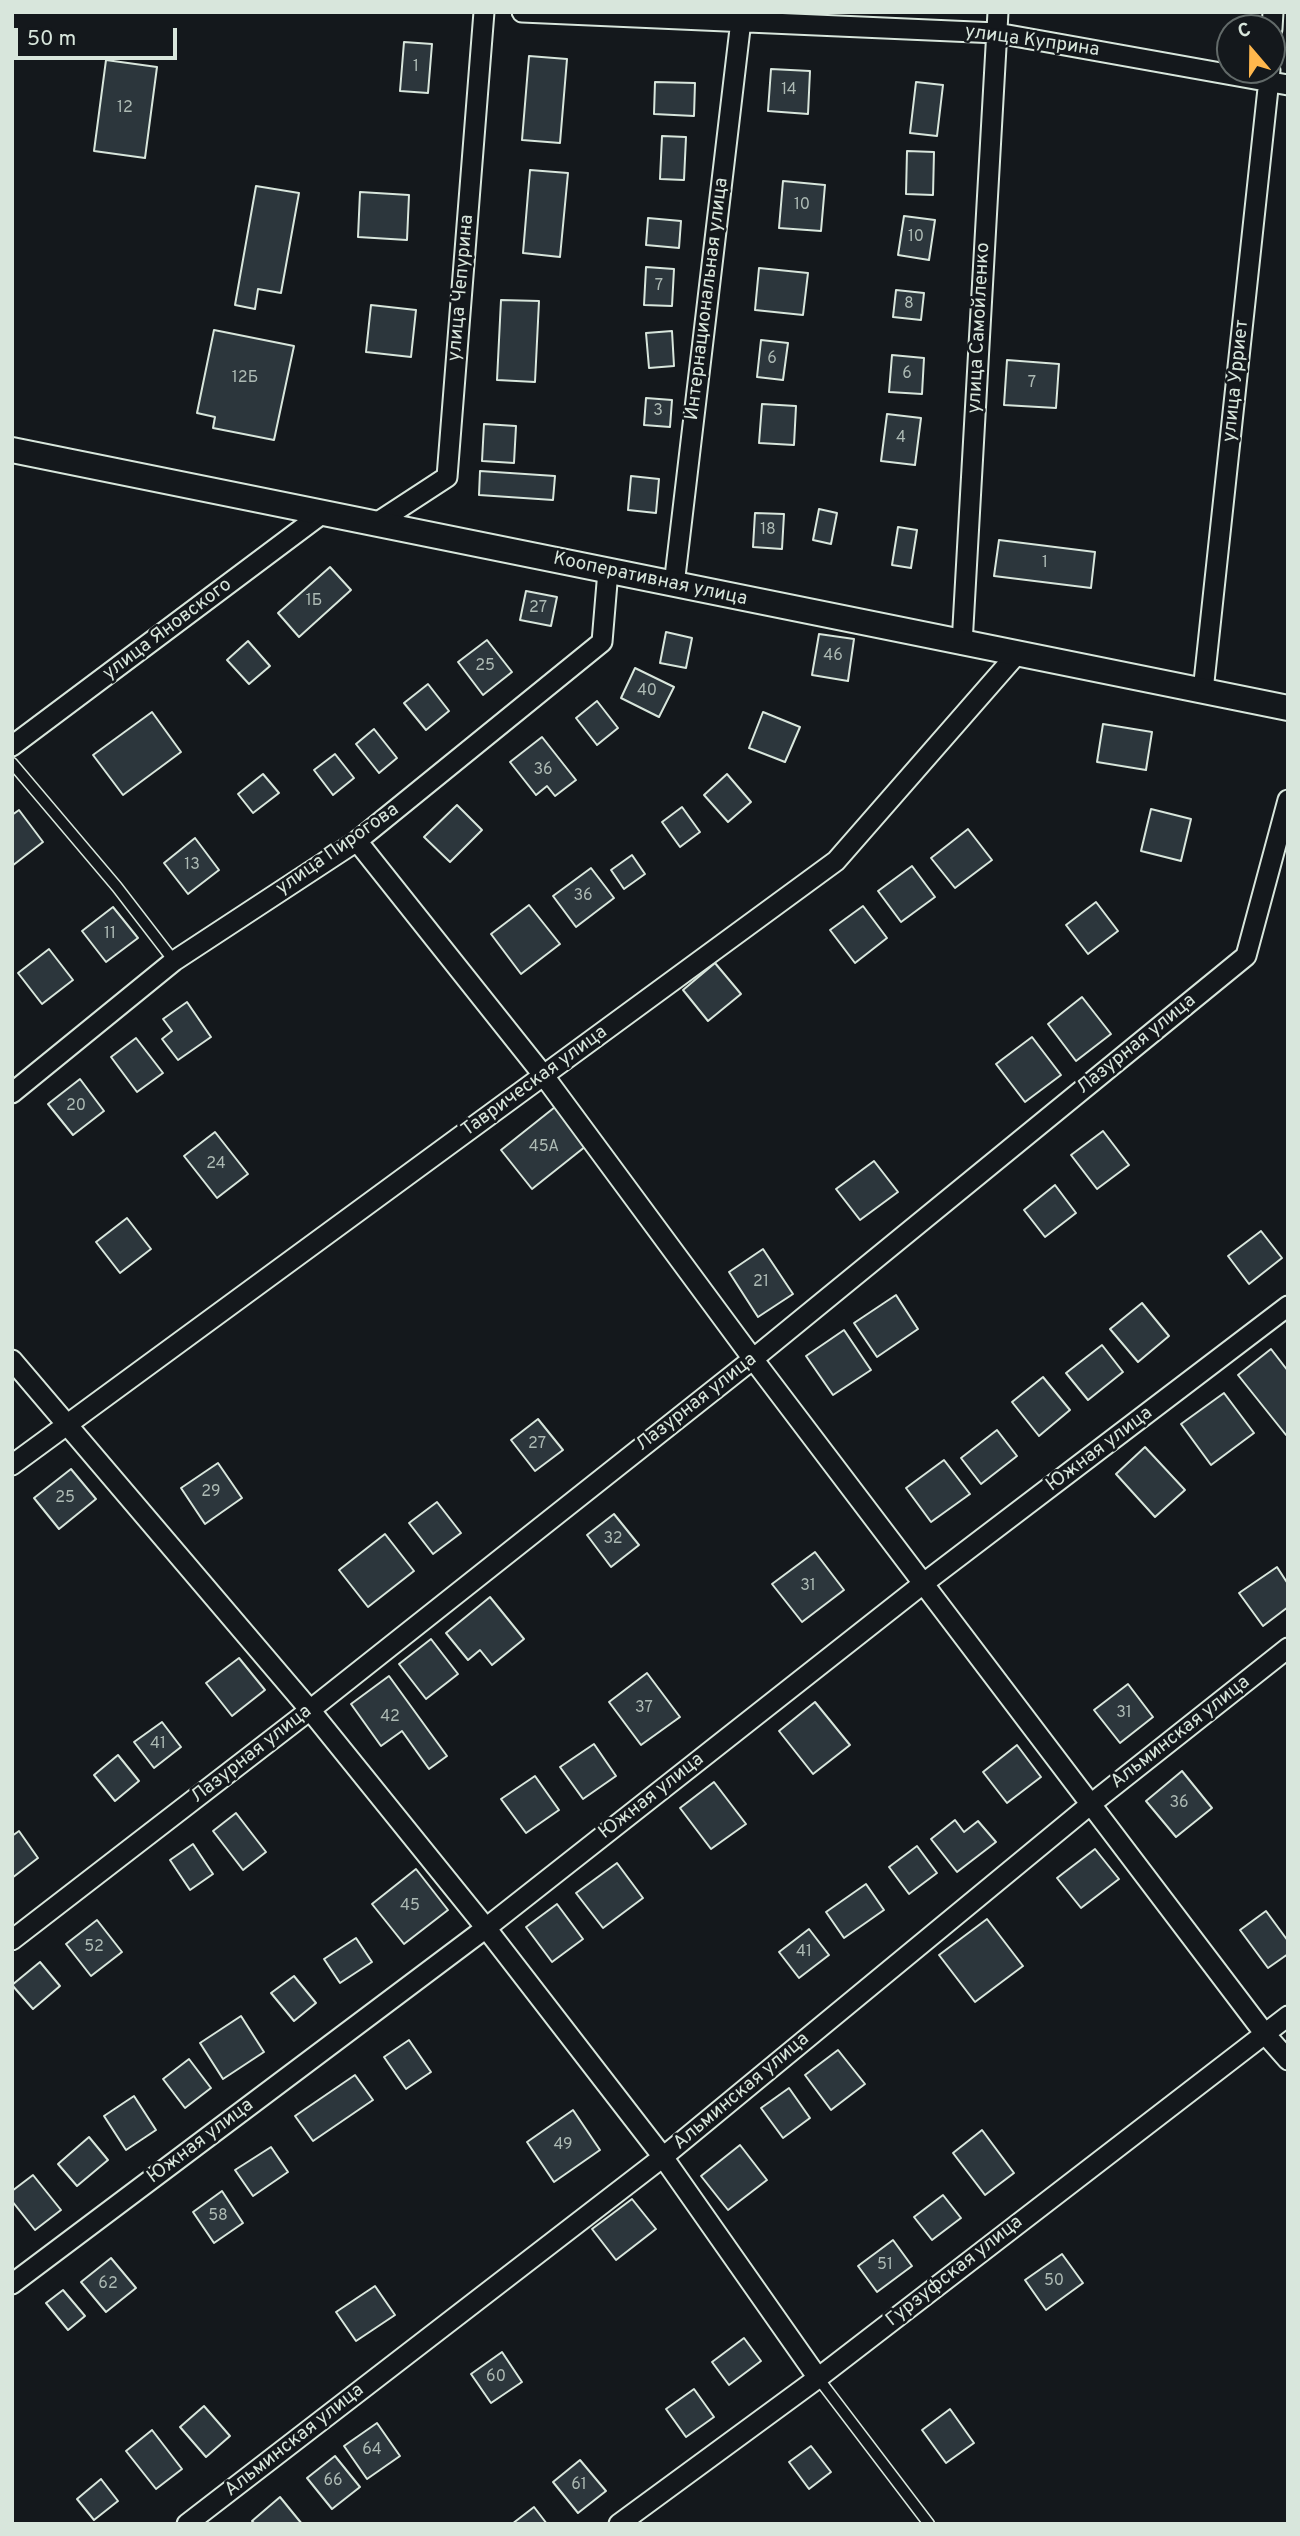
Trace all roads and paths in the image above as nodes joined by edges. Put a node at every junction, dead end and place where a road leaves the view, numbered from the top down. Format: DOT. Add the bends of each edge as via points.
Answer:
graph roads {
  1 [pos="484,12"];
  2 [pos="522,12"];
  3 [pos="998,12"];
  4 [pos="741,17"];
  5 [pos="997,33"];
  6 [pos="1216,69"];
  7 [pos="1275,84"];
  8 [pos="12,450"];
  9 [pos="323,513"];
  10 [pos="375,524"];
  11 [pos="608,571"];
  12 [pos="674,585"];
  13 [pos="962,643"];
  14 [pos="1017,654"];
  15 [pos="1203,691"];
  16 [pos="1288,708"];
  17 [pos="12,746"];
  18 [pos="12,763"];
  19 [pos="1288,800"];
  20 [pos="357,841"];
  21 [pos="174,961"];
  22 [pos="544,1076"];
  23 [pos="12,1093"];
  24 [pos="1288,1306"];
  25 [pos="753,1359"];
  26 [pos="12,1360"];
  27 [pos="67,1424"];
  28 [pos="12,1465"];
  29 [pos="924,1583"];
  30 [pos="1288,1648"];
  31 [pos="310,1710"];
  32 [pos="1091,1804"];
  33 [pos="486,1928"];
  34 [pos="12,1940"];
  35 [pos="1288,2016"];
  36 [pos="1265,2034"];
  37 [pos="1288,2060"];
  38 [pos="663,2157"];
  39 [pos="12,2284"];
  40 [pos="818,2378"];
  41 [pos="187,2524"];
  42 [pos="619,2524"];
  43 [pos="929,2524"];
  1 -- 10 [label="street, улица Чепурина" via="447,477"];
  2 -- 4 [label="street, улица Куприна"];
  3 -- 5 [label="street, улица Самойленко"];
  4 -- 5 [label="street, улица Куприна"];
  4 -- 12 [label="street, Интернациональная улица"];
  5 -- 6 [label="street, улица Куприна"];
  5 -- 13 [label="street, улица Самойленко"];
  7 -- 15 [label="street, улица Урриет"];
  8 -- 9 [label="street, Кооперативная улица"];
  9 -- 10 [label="street, Кооперативная улица"];
  9 -- 17 [label="street, улица Яновского"];
  10 -- 11 [label="street, Кооперативная улица"];
  11 -- 12 [label="street, Кооперативная улица"];
  11 -- 20 [label="street, улица Пирогова" via="602,642"];
  12 -- 13 [label="street, Кооперативная улица"];
  13 -- 14 [label="street, Кооперативная улица"];
  14 -- 15 [label="street, Кооперативная улица"];
  14 -- 22 [label="street, Таврическая улица" via="835,861"];
  15 -- 16 [label="street, Кооперативная улица"];
  18 -- 21 [label="lane"];
  19 -- 25 [label="street, Лазурная улица" via="1246,956"];
  20 -- 21 [label="street, улица Пирогова"];
  20 -- 22 [label="street"];
  21 -- 23 [label="street, улица Пирогова"];
  22 -- 25 [label="street"];
  22 -- 27 [label="street, Таврическая улица"];
  24 -- 29 [label="street, Южная улица"];
  25 -- 29 [label="street"];
  25 -- 31 [label="street, Лазурная улица"];
  26 -- 27 [label="street"];
  27 -- 28 [label="street, Таврическая улица"];
  27 -- 31 [label="street"];
  29 -- 32 [label="street"];
  29 -- 33 [label="street, Южная улица"];
  30 -- 32 [label="street, Альминская улица"];
  31 -- 33 [label="street"];
  31 -- 34 [label="street, Лазурная улица"];
  32 -- 36 [label="street"];
  32 -- 38 [label="street, Альминская улица"];
  33 -- 38 [label="street"];
  33 -- 39 [label="street, Южная улица"];
  35 -- 36 [label="street, Гурзуфская улица"];
  36 -- 37 [label="street"];
  36 -- 40 [label="street, Гурзуфская улица"];
  38 -- 40 [label="street"];
  38 -- 41 [label="street, Альминская улица"];
  40 -- 42 [label="street, Гурзуфская улица"];
  40 -- 43 [label="lane"];
}
